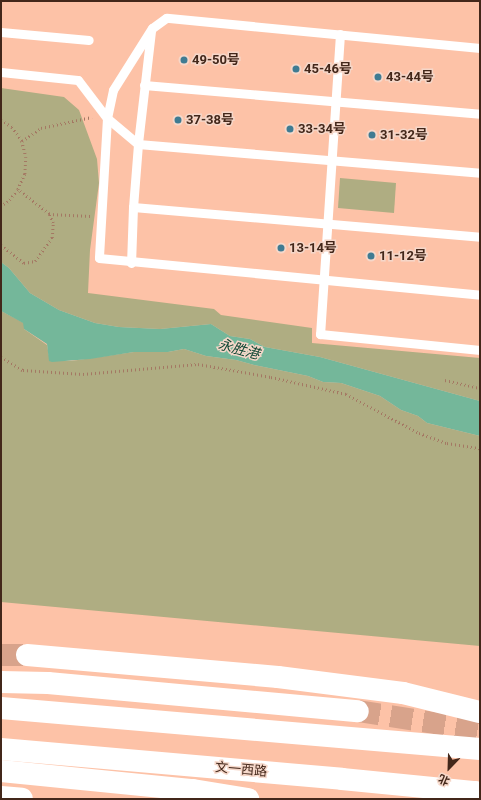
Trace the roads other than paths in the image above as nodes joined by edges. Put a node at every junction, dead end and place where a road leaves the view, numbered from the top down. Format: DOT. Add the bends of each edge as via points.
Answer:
graph roads {
  1 [pos="152,28"];
  2 [pos="1,32"];
  3 [pos="340,34"];
  4 [pos="90,40"];
  5 [pos="480,48"];
  6 [pos="1,72"];
  7 [pos="144,85"];
  8 [pos="336,102"];
  9 [pos="480,114"];
  10 [pos="107,118"];
  11 [pos="138,144"];
  12 [pos="332,160"];
  13 [pos="480,173"];
  14 [pos="133,207"];
  15 [pos="328,224"];
  16 [pos="480,237"];
  17 [pos="130,262"];
  18 [pos="324,280"];
  19 [pos="480,294"];
  20 [pos="480,350"];
  21 [pos="27,655"];
  22 [pos="1,682"];
  23 [pos="1,708"];
  24 [pos="358,711"];
  25 [pos="480,712"];
  26 [pos="1,749"];
  27 [pos="480,749"];
  28 [pos="1,771"];
  29 [pos="480,794"];
  30 [pos="1,797"];
  31 [pos="22,799"];
  32 [pos="248,799"];
  1 -- 3 [label="lane" via="166,18"];
  1 -- 7 [label="lane"];
  1 -- 10 [label="lane" via="113,90"];
  2 -- 4 [label="lane"];
  3 -- 5 [label="lane"];
  3 -- 8 [label="lane"];
  6 -- 10 [label="lane" via="78,80"];
  7 -- 8 [label="lane"];
  7 -- 11 [label="lane"];
  8 -- 9 [label="lane"];
  8 -- 12 [label="lane"];
  10 -- 11 [label="lane"];
  10 -- 17 [label="lane" via="99,258"];
  11 -- 12 [label="lane"];
  11 -- 14 [label="lane"];
  12 -- 13 [label="lane"];
  12 -- 15 [label="lane"];
  14 -- 15 [label="lane"];
  14 -- 17 [label="lane"];
  15 -- 16 [label="lane"];
  15 -- 18 [label="lane"];
  17 -- 18 [label="lane"];
  18 -- 19 [label="lane"];
  18 -- 20 [label="lane" via="320,334"];
  21 -- 25 [label="main road" via="278,677 403,693"];
  22 -- 24 [label="main road" via="48,683"];
  23 -- 27 [label="main road"];
  26 -- 29 [label="main road, 文一西路" via="350,779"];
  28 -- 32 [label="main road" via="193,790"];
  30 -- 31 [label="main road"];
}
